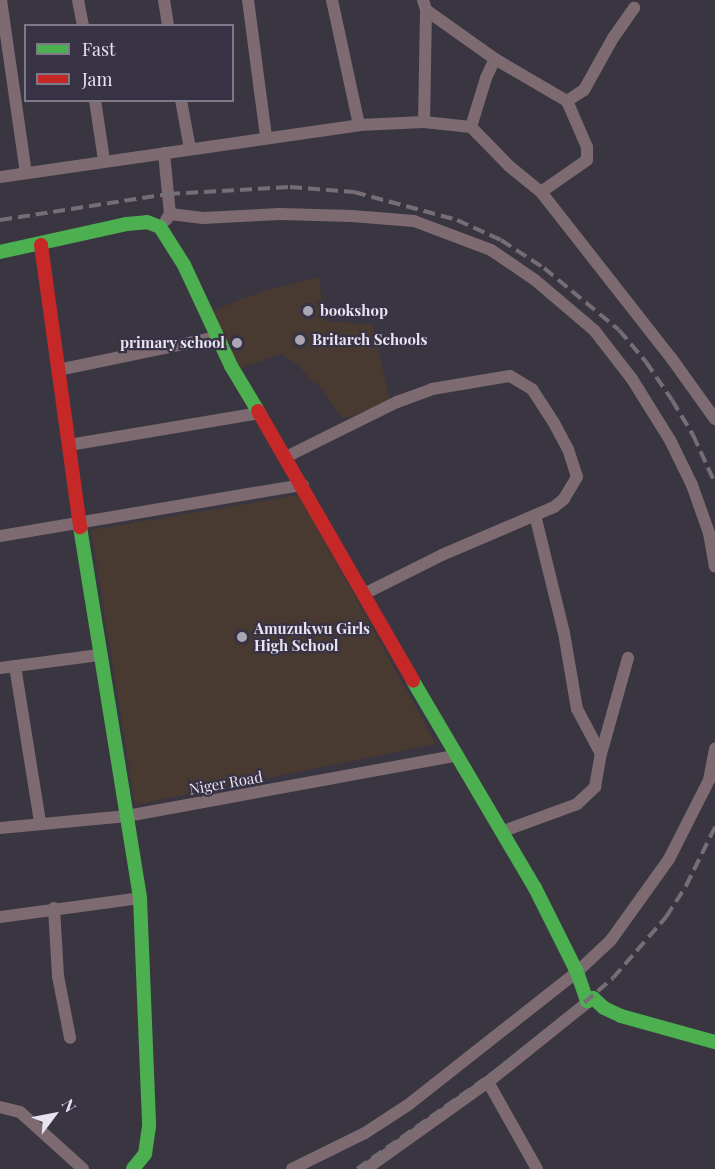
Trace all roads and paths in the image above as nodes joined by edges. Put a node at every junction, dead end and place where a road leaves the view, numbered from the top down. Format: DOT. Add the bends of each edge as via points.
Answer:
graph roads {
  1 [pos="1,0"];
  2 [pos="78,0"];
  3 [pos="164,0"];
  4 [pos="248,0"];
  5 [pos="332,0"];
  6 [pos="424,5"];
  7 [pos="634,8"];
  8 [pos="82,24"];
  9 [pos="168,24"];
  10 [pos="495,59"];
  11 [pos="567,101"];
  12 [pos="94,102"];
  13 [pos="181,102"];
  14 [pos="424,122"];
  15 [pos="359,125"];
  16 [pos="471,127"];
  17 [pos="266,137"];
  18 [pos="190,149"];
  19 [pos="164,153"];
  20 [pos="104,160"];
  21 [pos="26,173"];
  22 [pos="0,177"];
  23 [pos="540,192"];
  24 [pos="170,214"];
  25 [pos="160,227"];
  26 [pos="41,245"];
  27 [pos="0,252"];
  28 [pos="218,337"];
  29 [pos="58,370"];
  30 [pos="260,413"];
  31 [pos="715,418"];
  32 [pos="69,445"];
  33 [pos="286,457"];
  34 [pos="303,485"];
  35 [pos="535,515"];
  36 [pos="79,524"];
  37 [pos="0,536"];
  38 [pos="715,566"];
  39 [pos="364,594"];
  40 [pos="99,655"];
  41 [pos="628,658"];
  42 [pos="15,666"];
  43 [pos="0,668"];
  44 [pos="715,749"];
  45 [pos="601,754"];
  46 [pos="455,756"];
  47 [pos="127,816"];
  48 [pos="40,822"];
  49 [pos="0,828"];
  50 [pos="501,832"];
  51 [pos="140,898"];
  52 [pos="54,908"];
  53 [pos="0,917"];
  54 [pos="577,972"];
  55 [pos="593,998"];
  56 [pos="70,1038"];
  57 [pos="715,1042"];
  58 [pos="488,1082"];
  59 [pos="0,1107"];
  60 [pos="83,1169"];
  61 [pos="133,1169"];
  62 [pos="292,1169"];
  63 [pos="366,1169"];
  64 [pos="537,1169"];
  1 -- 21 [label="street"];
  2 -- 8 [label="street"];
  3 -- 9 [label="street"];
  4 -- 17 [label="street"];
  5 -- 15 [label="street"];
  6 -- 10 [label="street"];
  6 -- 14 [label="street"];
  7 -- 11 [label="street" via="584,90"];
  10 -- 11 [label="street"];
  10 -- 16 [label="street"];
  11 -- 23 [label="street" via="588,147 587,160"];
  12 -- 20 [label="street"];
  13 -- 18 [label="street"];
  14 -- 15 [label="street"];
  14 -- 16 [label="street"];
  15 -- 17 [label="street"];
  16 -- 23 [label="street"];
  17 -- 18 [label="street"];
  18 -- 19 [label="street"];
  19 -- 20 [label="street"];
  19 -- 24 [label="street"];
  20 -- 21 [label="street"];
  21 -- 22 [label="street"];
  23 -- 31 [label="street"];
  24 -- 25 [label="street"];
  24 -- 38 [label="street" via="203,218 352,216 414,221 491,250 535,280 594,330 632,379 670,440 692,485 709,533"];
  25 -- 26 [label="street" via="147,222 126,224"];
  25 -- 28 [label="street" via="184,265"];
  26 -- 27 [label="street"];
  26 -- 29 [label="street"];
  28 -- 29 [label="street"];
  28 -- 30 [label="street"];
  29 -- 32 [label="street"];
  30 -- 32 [label="street"];
  30 -- 33 [label="street"];
  32 -- 36 [label="street"];
  33 -- 34 [label="street"];
  33 -- 35 [label="street" via="424,392 510,376 532,389 554,423 577,477 564,499"];
  34 -- 36 [label="street"];
  34 -- 39 [label="street"];
  35 -- 39 [label="street"];
  35 -- 45 [label="street" via="564,633 577,709"];
  36 -- 37 [label="street"];
  36 -- 40 [label="street"];
  39 -- 46 [label="street"];
  40 -- 42 [label="street"];
  40 -- 47 [label="street"];
  41 -- 45 [label="street"];
  42 -- 43 [label="street"];
  42 -- 48 [label="street"];
  44 -- 54 [label="street" via="708,780 669,859 611,940"];
  45 -- 50 [label="street" via="595,787 588,796 577,804"];
  46 -- 47 [label="street, Niger Road"];
  46 -- 50 [label="street"];
  47 -- 48 [label="street, Niger Road"];
  47 -- 51 [label="street"];
  48 -- 49 [label="street, Niger Road"];
  50 -- 54 [label="street" via="535,888"];
  51 -- 52 [label="street"];
  51 -- 61 [label="street" via="149,1126 145,1154"];
  52 -- 53 [label="street"];
  52 -- 56 [label="street" via="58,975"];
  54 -- 55 [label="street" via="586,1001"];
  54 -- 62 [label="street" via="408,1105 365,1133"];
  55 -- 57 [label="street" via="621,1016"];
  55 -- 58 [label="street"];
  58 -- 63 [label="street"];
  58 -- 64 [label="street"];
  59 -- 60 [label="street" via="20,1112"];
}
